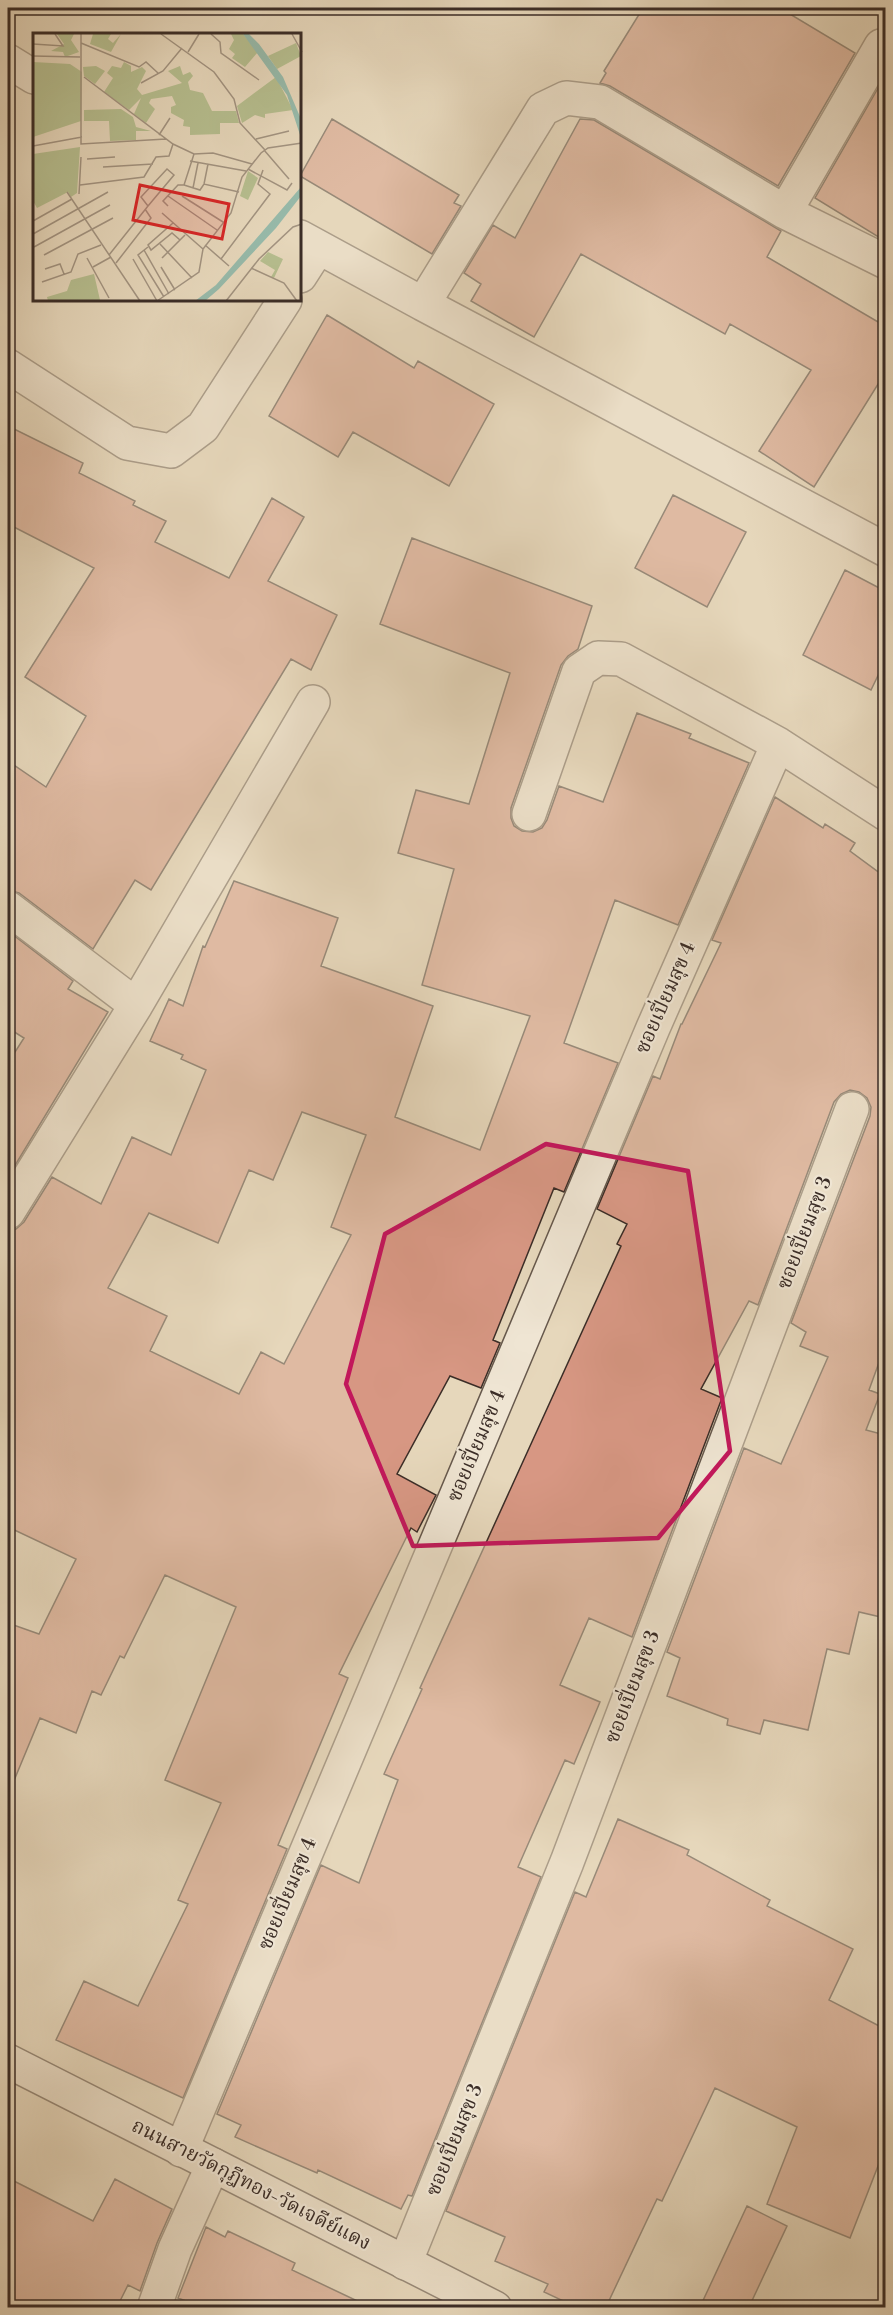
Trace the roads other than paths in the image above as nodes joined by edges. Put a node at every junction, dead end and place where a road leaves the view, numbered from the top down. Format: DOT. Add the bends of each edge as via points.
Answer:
graph roads {
  1 [pos="881,46"];
  2 [pos="8,61"];
  3 [pos="33,76"];
  4 [pos="785,212"];
  5 [pos="309,242"];
  6 [pos="885,262"];
  7 [pos="302,268"];
  8 [pos="284,302"];
  9 [pos="423,304"];
  10 [pos="8,366"];
  11 [pos="885,550"];
  12 [pos="312,702"];
  13 [pos="778,744"];
  14 [pos="529,814"];
  15 [pos="885,814"];
  16 [pos="8,908"];
  17 [pos="136,1005"];
  18 [pos="852,1109"];
  19 [pos="8,1212"];
  20 [pos="8,2061"];
  21 [pos="181,2150"];
  22 [pos="213,2165"];
  23 [pos="405,2262"];
  24 [pos="154,2307"];
  25 [pos="495,2307"];
  1 -- 4 [label="street"];
  2 -- 3 [label="street"];
  4 -- 6 [label="street"];
  4 -- 9 [label="street" via="600,102 566,98 543,109"];
  5 -- 7 [label="street"];
  5 -- 9 [label="street"];
  8 -- 10 [label="street" via="203,427 171,451 127,443"];
  9 -- 11 [label="street"];
  12 -- 17 [label="street"];
  13 -- 14 [label="street" via="621,659 598,658 579,671"];
  13 -- 15 [label="street"];
  13 -- 21 [label="street, ซอยเปี่ยมสุข 4" via="643,1050"];
  16 -- 17 [label="street"];
  17 -- 19 [label="street"];
  18 -- 23 [label="street, ซอยเปี่ยมสุข 3" via="567,1862"];
  20 -- 21 [label="street, ถนนสายวัดกุฎีทอง-วัดเจดีย์แดง"];
  21 -- 22 [label="street, ถนนสายวัดกุฎีทอง-วัดเจดีย์แดง"];
  22 -- 23 [label="street, ถนนสายวัดกุฎีทอง-วัดเจดีย์แดง"];
  22 -- 24 [label="street"];
  23 -- 25 [label="street, ถนนสายวัดกุฎีทอง-วัดเจดีย์แดง"];
}
